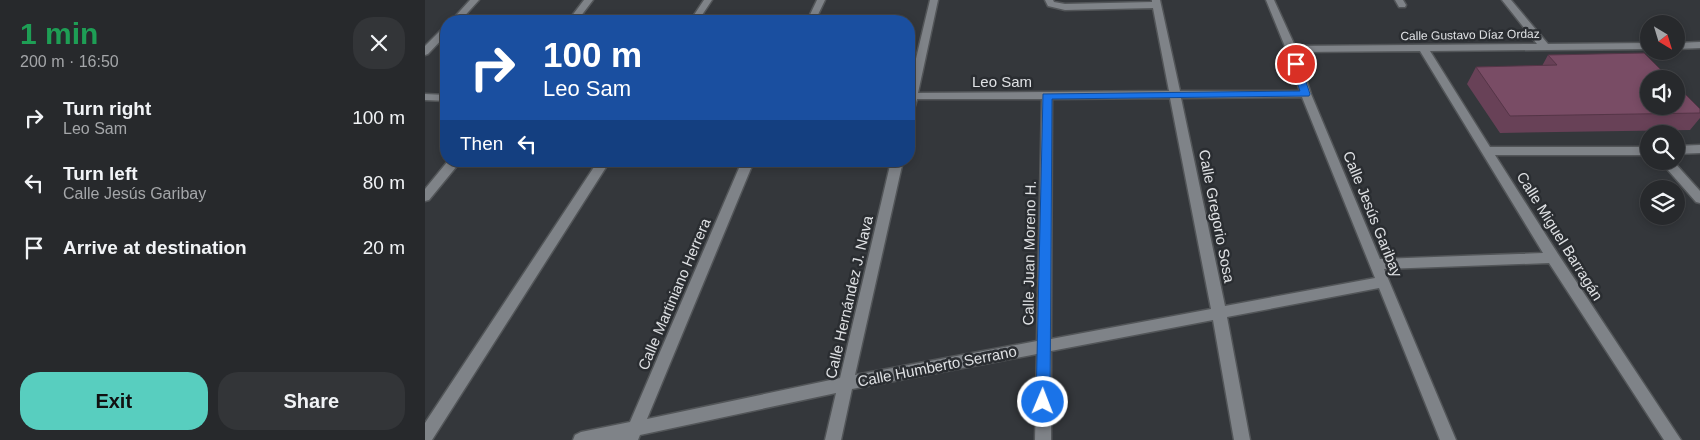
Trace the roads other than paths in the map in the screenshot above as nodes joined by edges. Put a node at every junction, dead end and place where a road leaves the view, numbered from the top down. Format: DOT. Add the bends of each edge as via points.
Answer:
graph roads {
  1 [pos="475,0"];
  2 [pos="589,0"];
  3 [pos="708,0"];
  4 [pos="821,0"];
  5 [pos="934,0"];
  6 [pos="1049,0"];
  7 [pos="1270,0"];
  8 [pos="1506,0"];
  9 [pos="1157,3"];
  10 [pos="461,15"];
  11 [pos="577,15"];
  12 [pos="698,15"];
  13 [pos="814,15"];
  14 [pos="440,36"];
  15 [pos="1700,45"];
  16 [pos="1624,46"];
  17 [pos="1640,46"];
  18 [pos="1685,46"];
  19 [pos="1545,47"];
  20 [pos="1423,48"];
  21 [pos="1291,49"];
  22 [pos="425,52"];
  23 [pos="1637,59"];
  24 [pos="915,76"];
  25 [pos="1177,94"];
  26 [pos="1306,94"];
  27 [pos="915,96"];
  28 [pos="1047,96"];
  29 [pos="425,98"];
  30 [pos="440,98"];
  31 [pos="1700,149"];
  32 [pos="1685,150"];
  33 [pos="1487,151"];
  34 [pos="1640,151"];
  35 [pos="450,167"];
  36 [pos="600,167"];
  37 [pos="745,167"];
  38 [pos="896,167"];
  39 [pos="1674,170"];
  40 [pos="425,197"];
  41 [pos="1700,199"];
  42 [pos="1553,258"];
  43 [pos="1375,264"];
  44 [pos="1383,282"];
  45 [pos="1219,313"];
  46 [pos="1044,346"];
  47 [pos="845,384"];
  48 [pos="632,435"];
  49 [pos="425,437"];
  50 [pos="581,440"];
  51 [pos="833,440"];
  52 [pos="1043,440"];
  53 [pos="1242,440"];
  54 [pos="1448,440"];
  55 [pos="1673,440"];
  1 -- 10 [label="street"];
  2 -- 11 [label="street"];
  3 -- 12 [label="street"];
  4 -- 13 [label="street"];
  5 -- 24 [label="street"];
  6 -- 9 [label="street" via="1051,4 1065,7"];
  7 -- 21 [label="street, Calle Jesús Garibay"];
  8 -- 19 [label="street"];
  9 -- 25 [label="street, Calle Gregorio Sosa"];
  14 -- 22 [label="street"];
  15 -- 18 [label="street"];
  16 -- 17 [label="street, Calle Gustavo Díaz Ordaz"];
  16 -- 19 [label="street, Calle Gustavo Díaz Ordaz"];
  16 -- 23 [label="street"];
  19 -- 20 [label="street, Calle Gustavo Díaz Ordaz"];
  20 -- 21 [label="street, Calle Gustavo Díaz Ordaz"];
  20 -- 33 [label="street, Calle Miguel Barragán"];
  21 -- 26 [label="street, Calle Jesús Garibay"];
  25 -- 26 [label="street, Leo Sam"];
  25 -- 28 [label="street, Leo Sam"];
  25 -- 45 [label="street, Calle Gregorio Sosa"];
  26 -- 43 [label="street, Calle Jesús Garibay"];
  27 -- 28 [label="street, Leo Sam"];
  28 -- 46 [label="street, Calle Juan Moreno H."];
  29 -- 30 [label="street"];
  31 -- 32 [label="street"];
  33 -- 34 [label="street"];
  33 -- 42 [label="street, Calle Miguel Barragán"];
  35 -- 40 [label="street"];
  36 -- 49 [label="street"];
  37 -- 48 [label="street, Calle Martiniano Herrera"];
  38 -- 47 [label="street, Calle Hernández J. Nava"];
  39 -- 41 [label="street"];
  42 -- 43 [label="street"];
  42 -- 55 [label="street, Calle Miguel Barragán"];
  43 -- 44 [label="street, Calle Jesús Garibay"];
  44 -- 45 [label="street, Calle Humberto Serrano"];
  44 -- 54 [label="street, Calle Jesús Garibay"];
  45 -- 46 [label="street, Calle Humberto Serrano"];
  45 -- 53 [label="street, Calle Gregorio Sosa"];
  46 -- 47 [label="street, Calle Humberto Serrano"];
  46 -- 52 [label="street, Calle Juan Moreno H."];
  47 -- 48 [label="street, Calle Humberto Serrano"];
  47 -- 51 [label="street, Calle Hernández J. Nava"];
  48 -- 50 [label="street, Calle Humberto Serrano"];
}
